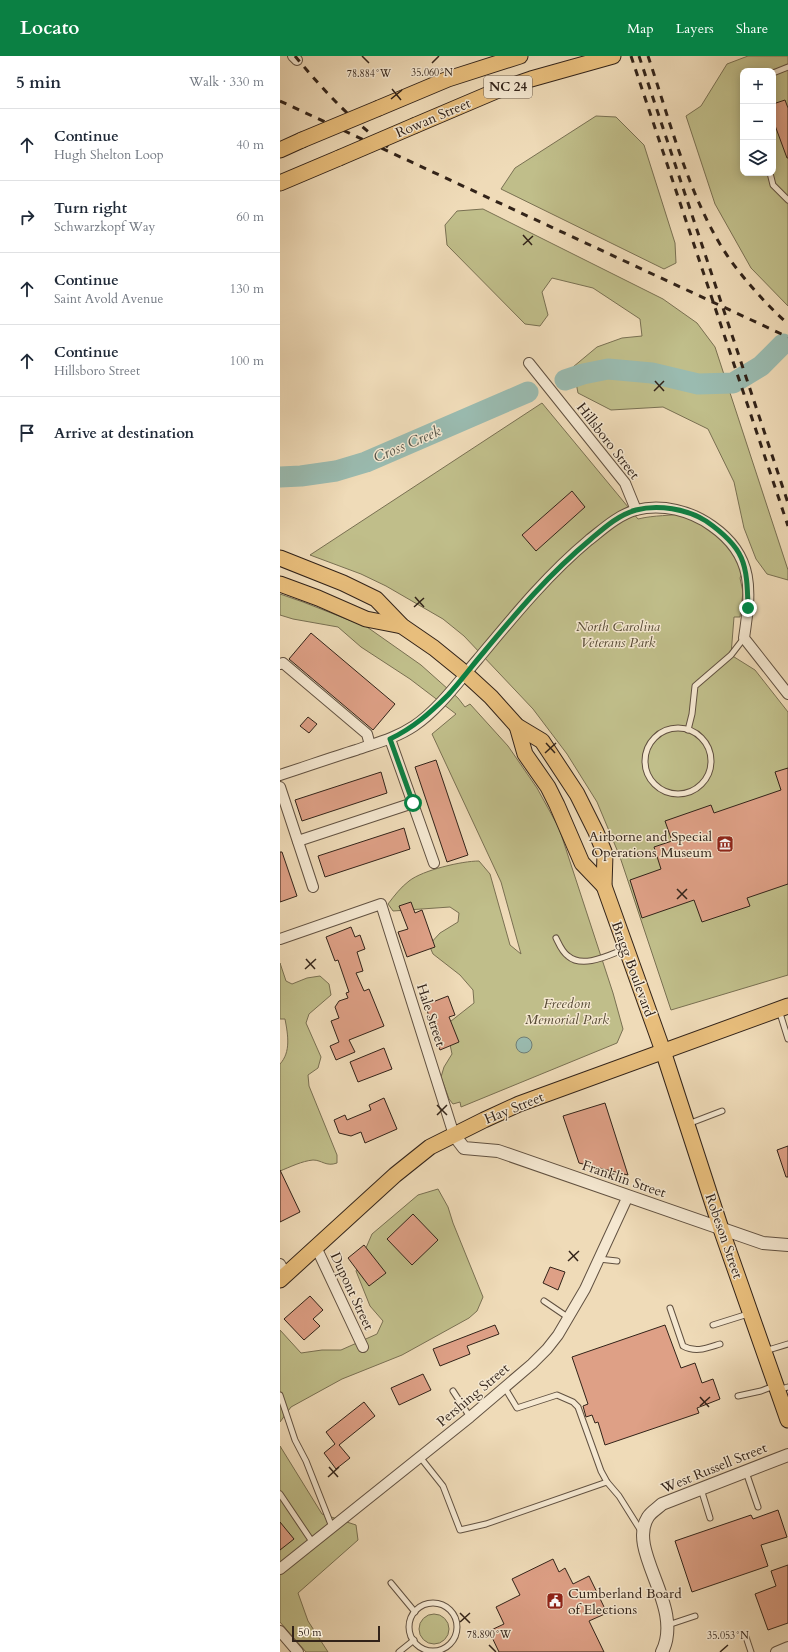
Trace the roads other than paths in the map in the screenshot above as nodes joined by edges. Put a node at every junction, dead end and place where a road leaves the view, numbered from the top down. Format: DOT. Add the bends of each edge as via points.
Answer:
graph roads {
  1 [pos="520,56"];
  2 [pos="609,57"];
  3 [pos="788,67"];
  4 [pos="776,72"];
  5 [pos="280,150"];
  6 [pos="771,176"];
  7 [pos="280,183"];
  8 [pos="788,200"];
  9 [pos="529,363"];
  10 [pos="636,510"];
  11 [pos="280,558"];
  12 [pos="280,584"];
  13 [pos="402,626"];
  14 [pos="744,638"];
  15 [pos="280,664"];
  16 [pos="466,674"];
  17 [pos="788,694"];
  18 [pos="517,726"];
  19 [pos="688,730"];
  20 [pos="390,739"];
  21 [pos="370,745"];
  22 [pos="280,775"];
  23 [pos="280,787"];
  24 [pos="413,803"];
  25 [pos="298,841"];
  26 [pos="434,863"];
  27 [pos="604,886"];
  28 [pos="313,887"];
  29 [pos="556,938"];
  30 [pos="280,939"];
  31 [pos="626,949"];
  32 [pos="783,1008"];
  33 [pos="788,1039"];
  34 [pos="663,1051"];
  35 [pos="722,1111"];
  36 [pos="687,1124"];
  37 [pos="454,1135"];
  38 [pos="628,1196"];
  39 [pos="721,1229"];
  40 [pos="788,1245"];
  41 [pos="316,1247"];
  42 [pos="599,1259"];
  43 [pos="617,1261"];
  44 [pos="282,1273"];
  45 [pos="544,1301"];
  46 [pos="670,1308"];
  47 [pos="751,1313"];
  48 [pos="569,1318"];
  49 [pos="713,1325"];
  50 [pos="720,1344"];
  51 [pos="788,1344"];
  52 [pos="363,1347"];
  53 [pos="764,1352"];
  54 [pos="505,1388"];
  55 [pos="780,1388"];
  56 [pos="453,1391"];
  57 [pos="280,1395"];
  58 [pos="738,1396"];
  59 [pos="470,1417"];
  60 [pos="788,1420"];
  61 [pos="788,1455"];
  62 [pos="420,1457"];
  63 [pos="746,1472"];
  64 [pos="607,1482"];
  65 [pos="701,1489"];
  66 [pos="280,1494"];
  67 [pos="758,1506"];
  68 [pos="710,1518"];
  69 [pos="332,1527"];
  70 [pos="643,1534"];
  71 [pos="313,1543"];
  72 [pos="280,1569"];
  73 [pos="391,1583"];
  74 [pos="415,1612"];
  75 [pos="695,1616"];
  76 [pos="668,1626"];
  77 [pos="280,1631"];
  78 [pos="746,1637"];
  79 [pos="414,1640"];
  80 [pos="788,1647"];
  81 [pos="298,1652"];
  82 [pos="399,1652"];
  83 [pos="662,1652"];
  84 [pos="751,1652"];
  85 [pos="776,1652"];
  1 -- 5 [label="main road, NC 24, bridge" via="448,79"];
  2 -- 7 [label="main road, Rowan Street / NC 24, bridge" via="514,85"];
  3 -- 4 [label="lane"];
  6 -- 8 [label="lane" via="773,185"];
  9 -- 10 [label="street, Hillsboro Street" via="625,483"];
  10 -- 14 [label="street" via="665,508 688,513 704,520 731,541 745,566 748,608"];
  10 -- 16 [label="street" via="622,515 611,523 556,569"];
  11 -- 13 [label="main road, Bragg Boulevard" via="343,582 376,600"];
  12 -- 13 [label="main road, Bragg Boulevard" via="366,618"];
  13 -- 16 [label="main road, Bragg Boulevard"];
  14 -- 17 [label="street"];
  14 -- 19 [label="lane" via="731,655 695,686"];
  15 -- 21 [label="street" via="283,663 367,734"];
  16 -- 18 [label="main road, Bragg Boulevard"];
  16 -- 20 [label="street" via="425,717"];
  18 -- 27 [label="main road, Bragg Boulevard" via="525,754 548,787 582,863"];
  18 -- 27 [label="main road, Bragg Boulevard" via="542,741 587,812 605,854"];
  19 -- 19 [label="lane" via="675,729 662,733 652,742 646,754 647,774 655,785 667,792 680,794 694,790 707,775 710,761 708,748 699,737"];
  20 -- 21 [label="street"];
  20 -- 24 [label="street"];
  21 -- 22 [label="street"];
  23 -- 25 [label="street"];
  24 -- 25 [label="street"];
  24 -- 26 [label="street"];
  25 -- 28 [label="street"];
  27 -- 31 [label="main road, Bragg Boulevard"];
  29 -- 31 [label="lane" via="569,958 582,962"];
  30 -- 37 [label="street, Hale Street" via="381,904"];
  31 -- 34 [label="main road, Bragg Boulevard"];
  32 -- 33 [label="lane"];
  32 -- 34 [label="main road, Hay Street"];
  34 -- 36 [label="main road, Robeson Street"];
  34 -- 37 [label="main road, Hay Street" via="519,1104"];
  35 -- 36 [label="lane"];
  36 -- 39 [label="main road, Robeson Street"];
  37 -- 38 [label="street, Franklin Street" via="464,1148 498,1151"];
  37 -- 41 [label="main road, Hay Street" via="430,1147 395,1175"];
  38 -- 39 [label="street, Franklin Street"];
  38 -- 42 [label="street, Pershing Street"];
  39 -- 40 [label="street, Franklin Street" via="763,1242"];
  39 -- 47 [label="main road, Robeson Street"];
  41 -- 44 [label="main road, Hay Street"];
  41 -- 52 [label="street, Dupont Street"];
  42 -- 43 [label="lane"];
  42 -- 48 [label="street, Pershing Street"];
  45 -- 48 [label="lane"];
  46 -- 50 [label="lane" via="683,1346 691,1350"];
  47 -- 49 [label="lane"];
  47 -- 53 [label="main road, Robeson Street"];
  48 -- 54 [label="street, Pershing Street" via="546,1349"];
  51 -- 53 [label="lane"];
  53 -- 55 [label="main road, Robeson Street"];
  54 -- 59 [label="street, Pershing Street"];
  54 -- 64 [label="lane" via="517,1408 557,1395 573,1402 578,1407"];
  55 -- 58 [label="lane"];
  55 -- 60 [label="main road, Robeson Street"];
  56 -- 59 [label="lane"];
  57 -- 69 [label="lane" via="295,1440"];
  59 -- 62 [label="street, Pershing Street"];
  61 -- 63 [label="street, West Russell Street"];
  62 -- 64 [label="lane" via="443,1486 460,1530 486,1524"];
  62 -- 69 [label="street, Pershing Street"];
  63 -- 65 [label="street, West Russell Street"];
  63 -- 67 [label="lane"];
  64 -- 70 [label="lane"];
  65 -- 68 [label="lane"];
  65 -- 70 [label="street, West Russell Street" via="662,1504 648,1516"];
  66 -- 71 [label="lane"];
  69 -- 71 [label="street, Pershing Street"];
  70 -- 76 [label="street" via="643,1544 665,1605"];
  71 -- 72 [label="street, Pershing Street"];
  73 -- 74 [label="lane"];
  74 -- 79 [label="lane" via="409,1626"];
  74 -- 79 [label="lane" via="427,1604 442,1604 454,1614 457,1630 452,1641 443,1649 427,1650"];
  75 -- 76 [label="lane"];
  76 -- 83 [label="street"];
  77 -- 81 [label="street"];
  78 -- 84 [label="lane"];
  79 -- 82 [label="lane"];
  80 -- 85 [label="street"];
}
